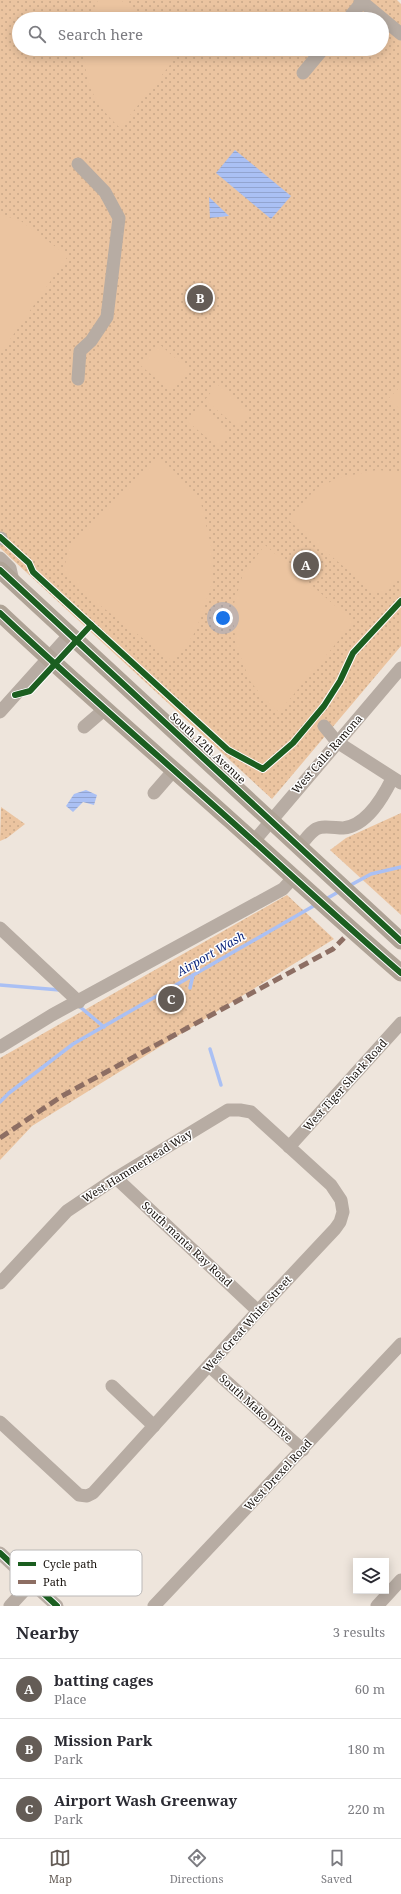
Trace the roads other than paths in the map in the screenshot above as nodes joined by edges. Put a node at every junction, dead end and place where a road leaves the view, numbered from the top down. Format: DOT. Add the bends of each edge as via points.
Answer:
graph roads {
  1 [pos="361,1"];
  2 [pos="353,12"];
  3 [pos="374,12"];
  4 [pos="389,24"];
  5 [pos="401,34"];
  6 [pos="317,56"];
  7 [pos="302,73"];
  8 [pos="78,164"];
  9 [pos="78,380"];
  10 [pos="0,558"];
  11 [pos="0,570"];
  12 [pos="13,582"];
  13 [pos="0,613"];
  14 [pos="70,634"];
  15 [pos="49,659"];
  16 [pos="401,668"];
  17 [pos="105,709"];
  18 [pos="0,712"];
  19 [pos="324,726"];
  20 [pos="84,727"];
  21 [pos="337,742"];
  22 [pos="174,770"];
  23 [pos="396,781"];
  24 [pos="154,793"];
  25 [pos="383,797"];
  26 [pos="271,820"];
  27 [pos="351,825"];
  28 [pos="254,841"];
  29 [pos="299,847"];
  30 [pos="299,882"];
  31 [pos="0,928"];
  32 [pos="401,941"];
  33 [pos="401,973"];
  34 [pos="79,1002"];
  35 [pos="401,1023"];
  36 [pos="0,1047"];
  37 [pos="289,1147"];
  38 [pos="116,1178"];
  39 [pos="0,1283"];
  40 [pos="258,1311"];
  41 [pos="399,1351"];
  42 [pos="209,1366"];
  43 [pos="112,1386"];
  44 [pos="0,1422"];
  45 [pos="154,1426"];
  46 [pos="302,1450"];
  47 [pos="0,1553"];
  48 [pos="10,1563"];
  49 [pos="401,1580"];
  50 [pos="19,1596"];
  51 [pos="46,1596"];
  52 [pos="10,1606"];
  53 [pos="57,1606"];
  54 [pos="154,1606"];
  55 [pos="377,1606"];
  1 -- 2 [label="street"];
  1 -- 3 [label="street"];
  4 -- 5 [label="street"];
  6 -- 7 [label="street"];
  8 -- 9 [label="street" via="105,192 119,218 108,317 91,341 80,351"];
  10 -- 12 [label="street" via="10,568"];
  11 -- 12 [label="main road, South 12th Avenue"];
  12 -- 14 [label="main road, South 12th Avenue"];
  13 -- 15 [label="main road"];
  14 -- 15 [label="street"];
  14 -- 26 [label="main road, South 12th Avenue"];
  15 -- 17 [label="main road"];
  15 -- 18 [label="street"];
  16 -- 21 [label="street, West Calle Ramona"];
  17 -- 20 [label="street"];
  17 -- 22 [label="main road"];
  19 -- 21 [label="street"];
  21 -- 23 [label="street"];
  21 -- 26 [label="street, West Calle Ramona"];
  22 -- 24 [label="street"];
  22 -- 28 [label="main road"];
  23 -- 25 [label="street"];
  25 -- 27 [label="street" via="376,807 360,821"];
  25 -- 27 [label="street" via="374,799"];
  26 -- 28 [label="street, West Calle Ramona"];
  26 -- 29 [label="main road, South 12th Avenue"];
  27 -- 29 [label="street" via="346,828 315,829"];
  28 -- 30 [label="main road"];
  29 -- 32 [label="main road, South 12th Avenue"];
  30 -- 33 [label="main road"];
  30 -- 34 [label="street"];
  31 -- 34 [label="street"];
  34 -- 36 [label="street"];
  35 -- 37 [label="street, West Tiger Shark Road"];
  37 -- 38 [label="street, West Hammerhead Way" via="251,1112 228,1110"];
  37 -- 40 [label="street, West Great White Street" via="331,1185 346,1212 335,1229"];
  38 -- 39 [label="street, West Hammerhead Way" via="68,1211"];
  38 -- 40 [label="street, South manta Ray Road"];
  40 -- 42 [label="street, West Great White Street"];
  41 -- 46 [label="street, West Drexel Road"];
  42 -- 45 [label="street, West Great White Street"];
  42 -- 46 [label="street, South Mako Drive"];
  43 -- 45 [label="street"];
  44 -- 45 [label="street, West Great White Street" via="79,1495 87,1496 101,1485"];
  46 -- 54 [label="street, West Drexel Road"];
  47 -- 48 [label="street"];
  49 -- 55 [label="street"];
  50 -- 52 [label="street"];
  51 -- 53 [label="street"];
}
